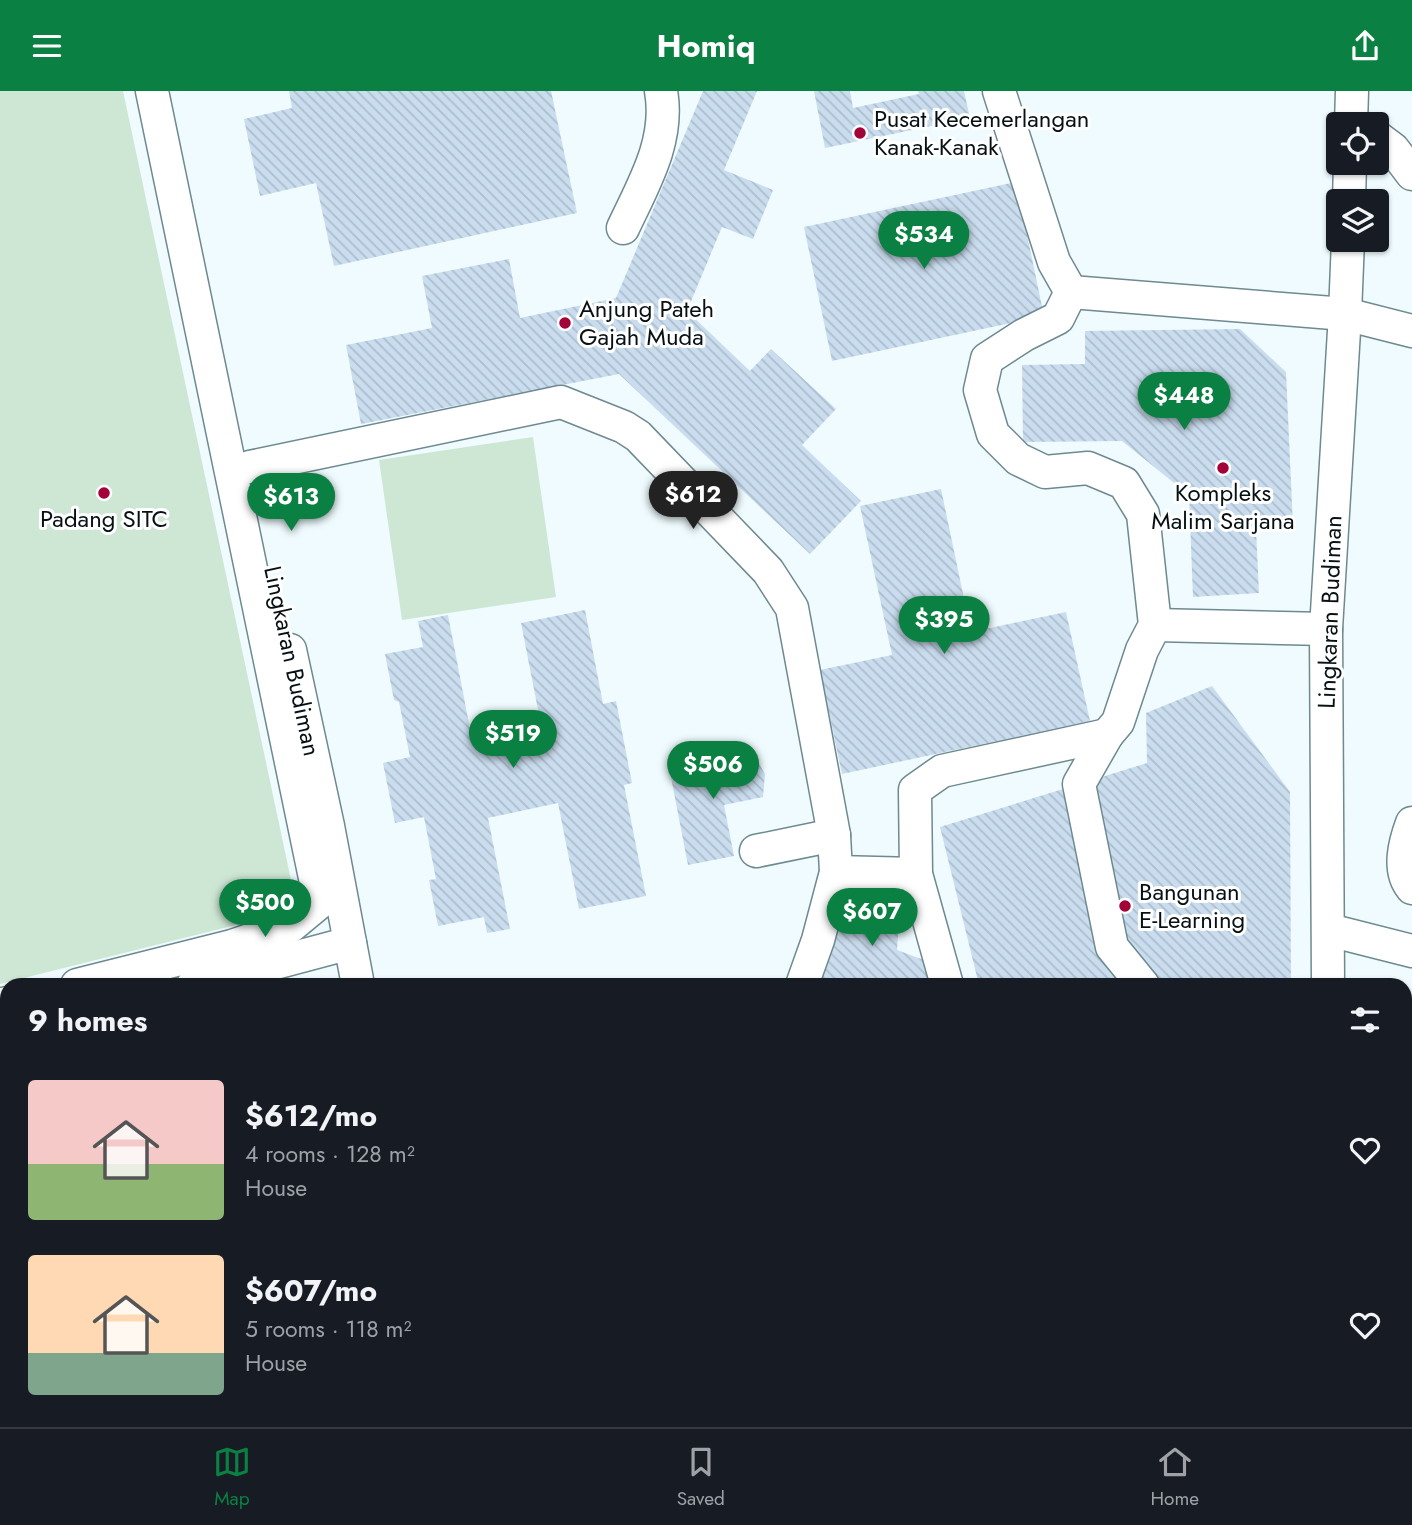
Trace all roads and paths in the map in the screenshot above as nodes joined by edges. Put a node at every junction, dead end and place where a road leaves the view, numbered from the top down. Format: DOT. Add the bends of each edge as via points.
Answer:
graph roads {
  1 [pos="152,91"];
  2 [pos="169,91"];
  3 [pos="661,91"];
  4 [pos="999,91"];
  5 [pos="1389,145"];
  6 [pos="1412,174"];
  7 [pos="622,228"];
  8 [pos="1348,252"];
  9 [pos="1072,292"];
  10 [pos="1345,314"];
  11 [pos="1412,331"];
  12 [pos="250,467"];
  13 [pos="1155,625"];
  14 [pos="1326,629"];
  15 [pos="1107,735"];
  16 [pos="1412,823"];
  17 [pos="834,835"];
  18 [pos="756,851"];
  19 [pos="836,872"];
  20 [pos="916,874"];
  21 [pos="1412,888"];
  22 [pos="1329,930"];
  23 [pos="351,943"];
  24 [pos="1412,951"];
  25 [pos="105,978"];
  26 [pos="219,978"];
  27 [pos="357,978"];
  28 [pos="804,978"];
  29 [pos="945,978"];
  30 [pos="1137,978"];
  31 [pos="1328,978"];
  1 -- 25 [label="street" via="320,902 291,926"];
  2 -- 12 [label="street, Lingkaran Budiman"];
  3 -- 7 [label="street" via="661,134 653,165"];
  4 -- 9 [label="street" via="1054,262"];
  5 -- 6 [label="street"];
  8 -- 10 [label="street, Lingkaran Budiman"];
  9 -- 10 [label="street"];
  9 -- 13 [label="street" via="1058,318 987,359 980,390 993,435 1018,459 1045,472 1088,468 1124,483 1143,514"];
  10 -- 11 [label="street"];
  10 -- 14 [label="street, Lingkaran Budiman"];
  12 -- 17 [label="street" via="561,402 624,427 638,436 768,571 792,608"];
  12 -- 23 [label="street, Lingkaran Budiman"];
  13 -- 14 [label="street"];
  13 -- 15 [label="street" via="1118,722"];
  14 -- 22 [label="street, Lingkaran Budiman"];
  15 -- 20 [label="street" via="942,771 915,790"];
  15 -- 30 [label="street" via="1079,784 1112,947"];
  16 -- 21 [label="street" via="1403,846 1405,880"];
  17 -- 18 [label="street"];
  17 -- 19 [label="street"];
  19 -- 20 [label="street"];
  19 -- 28 [label="street"];
  20 -- 29 [label="street"];
  22 -- 24 [label="street"];
  22 -- 31 [label="street, Lingkaran Budiman"];
  23 -- 26 [label="street"];
  23 -- 27 [label="street, Lingkaran Budiman"];
}
